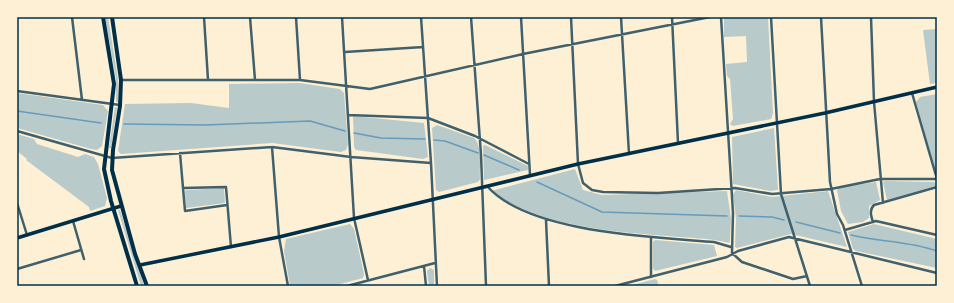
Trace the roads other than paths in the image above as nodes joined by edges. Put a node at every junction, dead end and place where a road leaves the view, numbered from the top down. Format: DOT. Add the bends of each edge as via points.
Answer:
graph roads {
  1 [pos="72,17"];
  2 [pos="103,17"];
  3 [pos="112,17"];
  4 [pos="204,17"];
  5 [pos="250,17"];
  6 [pos="296,17"];
  7 [pos="342,17"];
  8 [pos="421,17"];
  9 [pos="471,17"];
  10 [pos="521,17"];
  11 [pos="571,17"];
  12 [pos="622,17"];
  13 [pos="672,17"];
  14 [pos="710,17"];
  15 [pos="721,17"];
  16 [pos="770,17"];
  17 [pos="821,17"];
  18 [pos="871,17"];
  19 [pos="672,24"];
  20 [pos="623,35"];
  21 [pos="573,44"];
  22 [pos="423,47"];
  23 [pos="345,52"];
  24 [pos="523,54"];
  25 [pos="474,65"];
  26 [pos="425,78"];
  27 [pos="121,80"];
  28 [pos="208,80"];
  29 [pos="255,80"];
  30 [pos="300,80"];
  31 [pos="347,87"];
  32 [pos="937,87"];
  33 [pos="17,91"];
  34 [pos="912,93"];
  35 [pos="82,100"];
  36 [pos="874,102"];
  37 [pos="112,104"];
  38 [pos="120,106"];
  39 [pos="825,113"];
  40 [pos="348,115"];
  41 [pos="428,118"];
  42 [pos="776,123"];
  43 [pos="17,131"];
  44 [pos="728,133"];
  45 [pos="480,139"];
  46 [pos="678,143"];
  47 [pos="272,147"];
  48 [pos="180,153"];
  49 [pos="629,154"];
  50 [pos="105,156"];
  51 [pos="351,157"];
  52 [pos="112,158"];
  53 [pos="431,163"];
  54 [pos="529,164"];
  55 [pos="578,164"];
  56 [pos="530,175"];
  57 [pos="880,179"];
  58 [pos="937,179"];
  59 [pos="487,186"];
  60 [pos="183,188"];
  61 [pos="481,188"];
  62 [pos="731,188"];
  63 [pos="937,188"];
  64 [pos="831,189"];
  65 [pos="781,194"];
  66 [pos="432,200"];
  67 [pos="883,203"];
  68 [pos="17,204"];
  69 [pos="227,204"];
  70 [pos="121,206"];
  71 [pos="113,208"];
  72 [pos="354,218"];
  73 [pos="546,220"];
  74 [pos="73,221"];
  75 [pos="873,222"];
  76 [pos="845,230"];
  77 [pos="27,235"];
  78 [pos="937,235"];
  79 [pos="279,237"];
  80 [pos="651,237"];
  81 [pos="17,238"];
  82 [pos="796,238"];
  83 [pos="231,247"];
  84 [pos="731,247"];
  85 [pos="81,250"];
  86 [pos="732,253"];
  87 [pos="852,253"];
  88 [pos="84,259"];
  89 [pos="435,263"];
  90 [pos="140,265"];
  91 [pos="424,266"];
  92 [pos="17,269"];
  93 [pos="937,273"];
  94 [pos="807,276"];
  95 [pos="651,277"];
  96 [pos="368,280"];
  97 [pos="137,286"];
  98 [pos="146,286"];
  99 [pos="288,286"];
  100 [pos="347,286"];
  101 [pos="426,286"];
  102 [pos="437,286"];
  103 [pos="486,286"];
  104 [pos="549,286"];
  105 [pos="615,286"];
  106 [pos="810,286"];
  107 [pos="862,286"];
  1 -- 35 [label="street"];
  2 -- 37 [label="highway" via="114,84"];
  3 -- 27 [label="highway"];
  4 -- 28 [label="street"];
  5 -- 29 [label="street"];
  6 -- 30 [label="street"];
  7 -- 23 [label="street"];
  8 -- 22 [label="street"];
  9 -- 25 [label="street"];
  10 -- 24 [label="street"];
  11 -- 21 [label="street"];
  12 -- 20 [label="street"];
  13 -- 19 [label="street"];
  14 -- 19 [label="street"];
  15 -- 44 [label="street"];
  16 -- 42 [label="street"];
  17 -- 39 [label="street"];
  18 -- 36 [label="street"];
  19 -- 20 [label="street"];
  19 -- 46 [label="street"];
  20 -- 21 [label="street"];
  20 -- 49 [label="street"];
  21 -- 24 [label="street"];
  21 -- 55 [label="street"];
  22 -- 23 [label="street"];
  22 -- 26 [label="street"];
  23 -- 31 [label="street"];
  24 -- 25 [label="street"];
  24 -- 54 [label="street"];
  25 -- 26 [label="street"];
  25 -- 45 [label="street"];
  26 -- 31 [label="street" via="370,89"];
  26 -- 41 [label="street"];
  27 -- 28 [label="street"];
  27 -- 38 [label="highway"];
  28 -- 29 [label="street"];
  29 -- 30 [label="street"];
  30 -- 31 [label="street"];
  31 -- 40 [label="street"];
  32 -- 34 [label="main road"];
  33 -- 35 [label="street"];
  34 -- 36 [label="main road"];
  34 -- 58 [label="street"];
  35 -- 37 [label="street"];
  36 -- 39 [label="main road"];
  36 -- 57 [label="street"];
  37 -- 38 [label="street"];
  37 -- 50 [label="highway"];
  38 -- 52 [label="highway"];
  39 -- 42 [label="main road"];
  39 -- 64 [label="street"];
  40 -- 41 [label="street"];
  40 -- 51 [label="street"];
  41 -- 45 [label="street"];
  41 -- 53 [label="street"];
  42 -- 44 [label="main road"];
  42 -- 65 [label="street"];
  43 -- 50 [label="street"];
  44 -- 46 [label="main road"];
  44 -- 62 [label="street"];
  45 -- 54 [label="street"];
  45 -- 61 [label="street"];
  46 -- 49 [label="main road"];
  47 -- 48 [label="street"];
  47 -- 51 [label="street"];
  47 -- 79 [label="street"];
  48 -- 52 [label="street"];
  48 -- 60 [label="street"];
  49 -- 55 [label="main road"];
  50 -- 52 [label="street"];
  50 -- 71 [label="highway" via="104,169"];
  51 -- 53 [label="street"];
  51 -- 72 [label="street"];
  52 -- 70 [label="highway" via="112,170"];
  53 -- 66 [label="street"];
  54 -- 56 [label="street"];
  55 -- 56 [label="main road"];
  55 -- 62 [label="street" via="582,183 592,190 658,193"];
  56 -- 59 [label="main road"];
  57 -- 58 [label="street"];
  57 -- 64 [label="street"];
  57 -- 67 [label="street"];
  59 -- 61 [label="main road"];
  59 -- 73 [label="street" via="503,200"];
  60 -- 69 [label="street" via="226,187"];
  60 -- 69 [label="street" via="185,211"];
  61 -- 66 [label="main road"];
  61 -- 103 [label="street"];
  62 -- 65 [label="street"];
  62 -- 84 [label="street"];
  63 -- 67 [label="street"];
  64 -- 65 [label="street"];
  64 -- 76 [label="street" via="837,214"];
  65 -- 82 [label="street"];
  66 -- 72 [label="main road"];
  66 -- 89 [label="street"];
  67 -- 75 [label="street" via="871,208"];
  68 -- 77 [label="street"];
  69 -- 83 [label="street"];
  70 -- 71 [label="main road"];
  70 -- 90 [label="highway" via="134,254"];
  71 -- 74 [label="main road"];
  71 -- 97 [label="highway"];
  72 -- 79 [label="main road"];
  72 -- 96 [label="street"];
  73 -- 80 [label="street" via="597,231"];
  73 -- 104 [label="street"];
  74 -- 77 [label="main road"];
  74 -- 85 [label="street"];
  75 -- 76 [label="street"];
  75 -- 78 [label="street" via="888,223"];
  76 -- 87 [label="street"];
  77 -- 81 [label="main road"];
  79 -- 83 [label="main road"];
  79 -- 99 [label="street"];
  80 -- 84 [label="street" via="714,242"];
  80 -- 95 [label="street"];
  82 -- 86 [label="street" via="789,237"];
  82 -- 87 [label="street"];
  82 -- 94 [label="street"];
  83 -- 90 [label="main road"];
  84 -- 86 [label="street"];
  85 -- 88 [label="street"];
  85 -- 92 [label="street"];
  86 -- 94 [label="street" via="742,262 793,279"];
  86 -- 95 [label="street" via="727,257"];
  87 -- 93 [label="street"];
  87 -- 107 [label="street"];
  89 -- 91 [label="street"];
  89 -- 102 [label="street"];
  90 -- 98 [label="highway"];
  91 -- 96 [label="street"];
  91 -- 101 [label="street"];
  94 -- 106 [label="street"];
  95 -- 105 [label="street"];
  96 -- 100 [label="street"];
}
